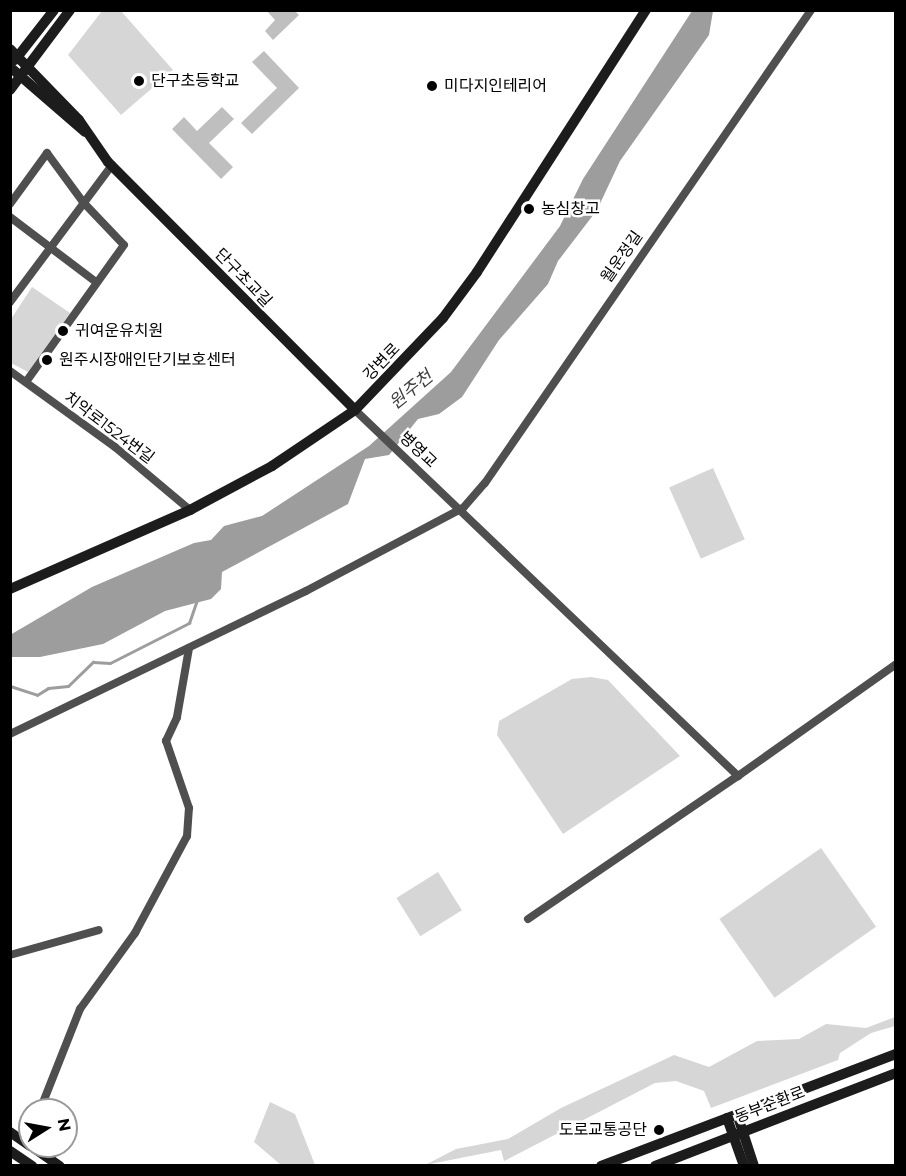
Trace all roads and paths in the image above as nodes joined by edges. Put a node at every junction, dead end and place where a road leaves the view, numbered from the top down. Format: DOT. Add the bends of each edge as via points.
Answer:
graph roads {
  1 [pos="54,10"];
  2 [pos="70,10"];
  3 [pos="646,10"];
  4 [pos="811,10"];
  5 [pos="14,52"];
  6 [pos="10,66"];
  7 [pos="28,66"];
  8 [pos="20,76"];
  9 [pos="10,90"];
  10 [pos="85,132"];
  11 [pos="112,165"];
  12 [pos="83,202"];
  13 [pos="10,204"];
  14 [pos="10,217"];
  15 [pos="49,247"];
  16 [pos="96,282"];
  17 [pos="10,302"];
  18 [pos="10,371"];
  19 [pos="26,382"];
  20 [pos="356,410"];
  21 [pos="463,508"];
  22 [pos="190,510"];
  23 [pos="10,589"];
  24 [pos="189,648"];
  25 [pos="896,664"];
  26 [pos="10,734"];
  27 [pos="738,776"];
  28 [pos="528,920"];
  29 [pos="99,930"];
  30 [pos="10,955"];
  31 [pos="896,1054"];
  32 [pos="896,1073"];
  33 [pos="45,1098"];
  34 [pos="732,1116"];
  35 [pos="738,1133"];
  36 [pos="10,1151"];
  37 [pos="32,1166"];
  38 [pos="601,1166"];
  39 [pos="655,1166"];
  40 [pos="744,1166"];
  41 [pos="754,1166"];
  1 -- 5 [label="street"];
  2 -- 7 [label="street"];
  3 -- 20 [label="street, 강변로" via="477,272 443,318"];
  4 -- 21 [label="street, 월운정길" via="485,483"];
  5 -- 6 [label="street"];
  5 -- 7 [label="street, 단구초교길"];
  6 -- 8 [label="street, 단구초교길"];
  7 -- 8 [label="street"];
  7 -- 10 [label="street, 단구초교길"];
  8 -- 9 [label="street"];
  8 -- 10 [label="street, 단구초교길"];
  10 -- 11 [label="street, 단구초교길"];
  11 -- 12 [label="street"];
  11 -- 20 [label="street, 단구초교길"];
  12 -- 13 [label="street" via="46,153"];
  12 -- 15 [label="street"];
  12 -- 16 [label="street" via="124,245"];
  14 -- 15 [label="street"];
  15 -- 16 [label="street"];
  15 -- 17 [label="street"];
  16 -- 19 [label="street"];
  18 -- 19 [label="street, 치악로1524번길"];
  19 -- 22 [label="street, 치악로1524번길" via="116,447"];
  20 -- 21 [label="street, 병영교"];
  20 -- 22 [label="street, 강변로" via="272,466"];
  21 -- 24 [label="street"];
  21 -- 27 [label="street"];
  22 -- 23 [label="street, 강변로"];
  24 -- 26 [label="street"];
  24 -- 33 [label="street" via="177,717 166,741 189,808 187,836 135,933 80,1010"];
  25 -- 27 [label="street"];
  27 -- 28 [label="street"];
  29 -- 30 [label="street"];
  31 -- 34 [label="street, 동부순환로"];
  32 -- 35 [label="street, 동부순환로"];
  34 -- 35 [label="street"];
  34 -- 38 [label="street, 동부순환로"];
  35 -- 39 [label="street, 동부순환로"];
  35 -- 40 [label="street"];
  35 -- 41 [label="street"];
  36 -- 37 [label="street"];
}
